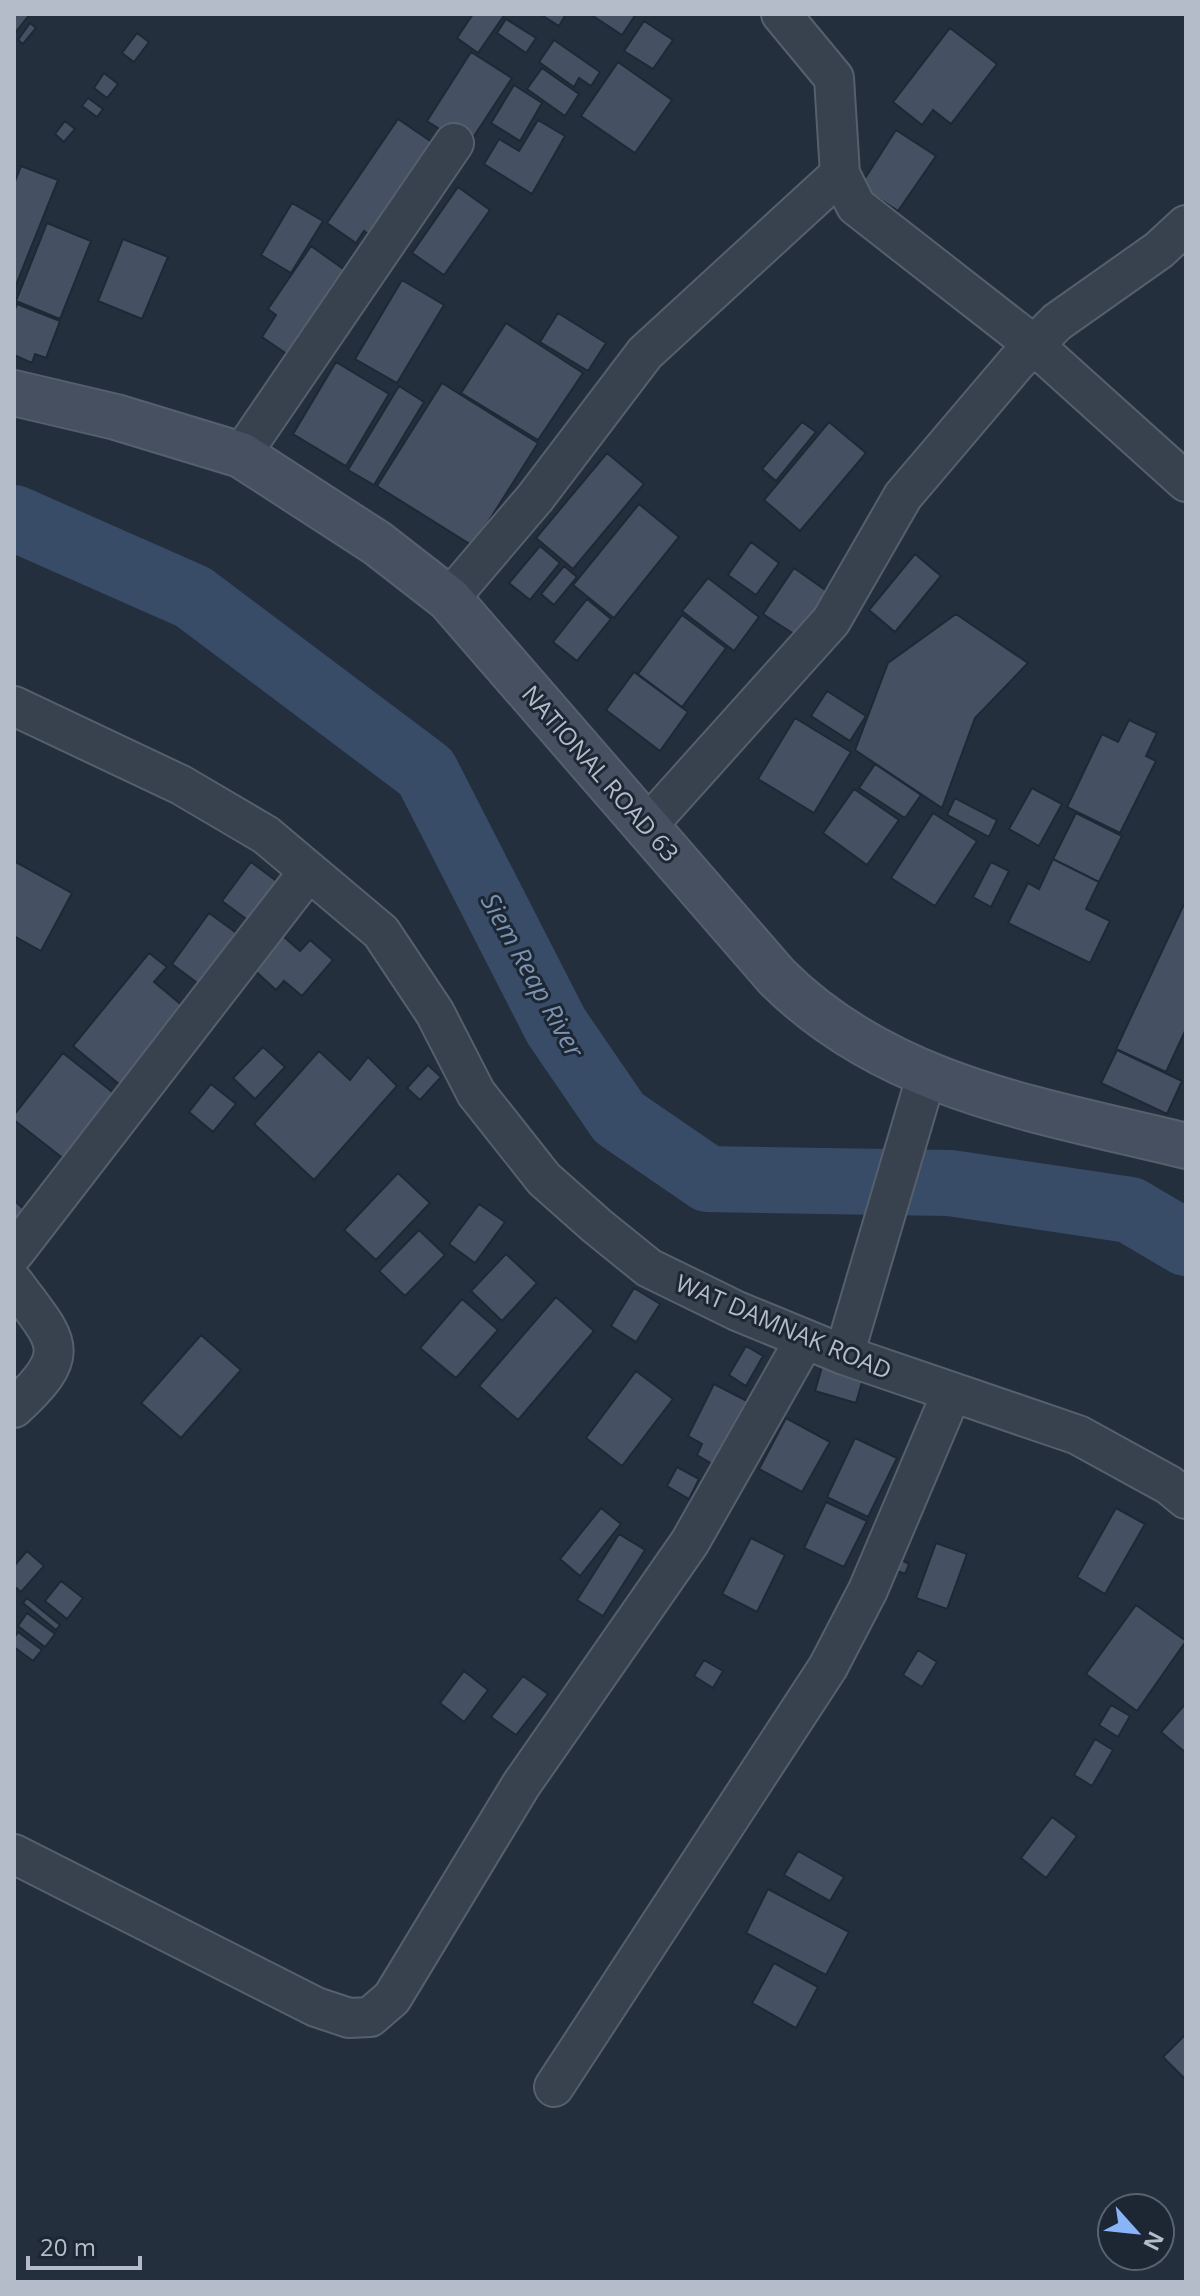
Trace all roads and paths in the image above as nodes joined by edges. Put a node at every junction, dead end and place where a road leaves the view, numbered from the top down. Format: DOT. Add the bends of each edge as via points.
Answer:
graph roads {
  1 [pos="781,14"];
  2 [pos="454,143"];
  3 [pos="840,174"];
  4 [pos="1186,225"];
  5 [pos="1034,345"];
  6 [pos="14,393"];
  7 [pos="241,455"];
  8 [pos="1186,482"];
  9 [pos="449,599"];
  10 [pos="14,706"];
  11 [pos="647,826"];
  12 [pos="309,871"];
  13 [pos="927,1074"];
  14 [pos="1186,1146"];
  15 [pos="14,1253"];
  16 [pos="14,1283"];
  17 [pos="805,1339"];
  18 [pos="844,1355"];
  19 [pos="952,1392"];
  20 [pos="14,1408"];
  21 [pos="1186,1499"];
  22 [pos="14,1854"];
  23 [pos="554,2087"];
  1 -- 3 [label="street" via="834,78"];
  2 -- 7 [label="street"];
  3 -- 5 [label="street" via="856,206"];
  3 -- 9 [label="street" via="645,353 535,498"];
  4 -- 5 [label="street"];
  5 -- 8 [label="street"];
  5 -- 11 [label="street" via="903,496 831,621"];
  6 -- 7 [label="street, NATIONAL ROAD 63"];
  7 -- 9 [label="street, NATIONAL ROAD 63" via="377,543"];
  9 -- 11 [label="street, NATIONAL ROAD 63"];
  10 -- 12 [label="street, WAT DAMNAK ROAD" via="181,785 266,835"];
  11 -- 13 [label="street, NATIONAL ROAD 63" via="799,999 869,1048"];
  12 -- 15 [label="street"];
  12 -- 17 [label="street, WAT DAMNAK ROAD" via="381,932 435,1013 476,1093 544,1179 649,1268"];
  13 -- 14 [label="street, NATIONAL ROAD 63" via="987,1097"];
  13 -- 18 [label="street"];
  16 -- 20 [label="street" via="51,1334 55,1351 34,1390"];
  17 -- 18 [label="street, WAT DAMNAK ROAD"];
  17 -- 22 [label="street" via="690,1542 521,1785 392,1998 370,2017 349,2018 316,2007"];
  18 -- 19 [label="street, WAT DAMNAK ROAD"];
  19 -- 21 [label="street, WAT DAMNAK ROAD" via="1078,1435"];
  19 -- 23 [label="street" via="868,1590 828,1667"];
}
